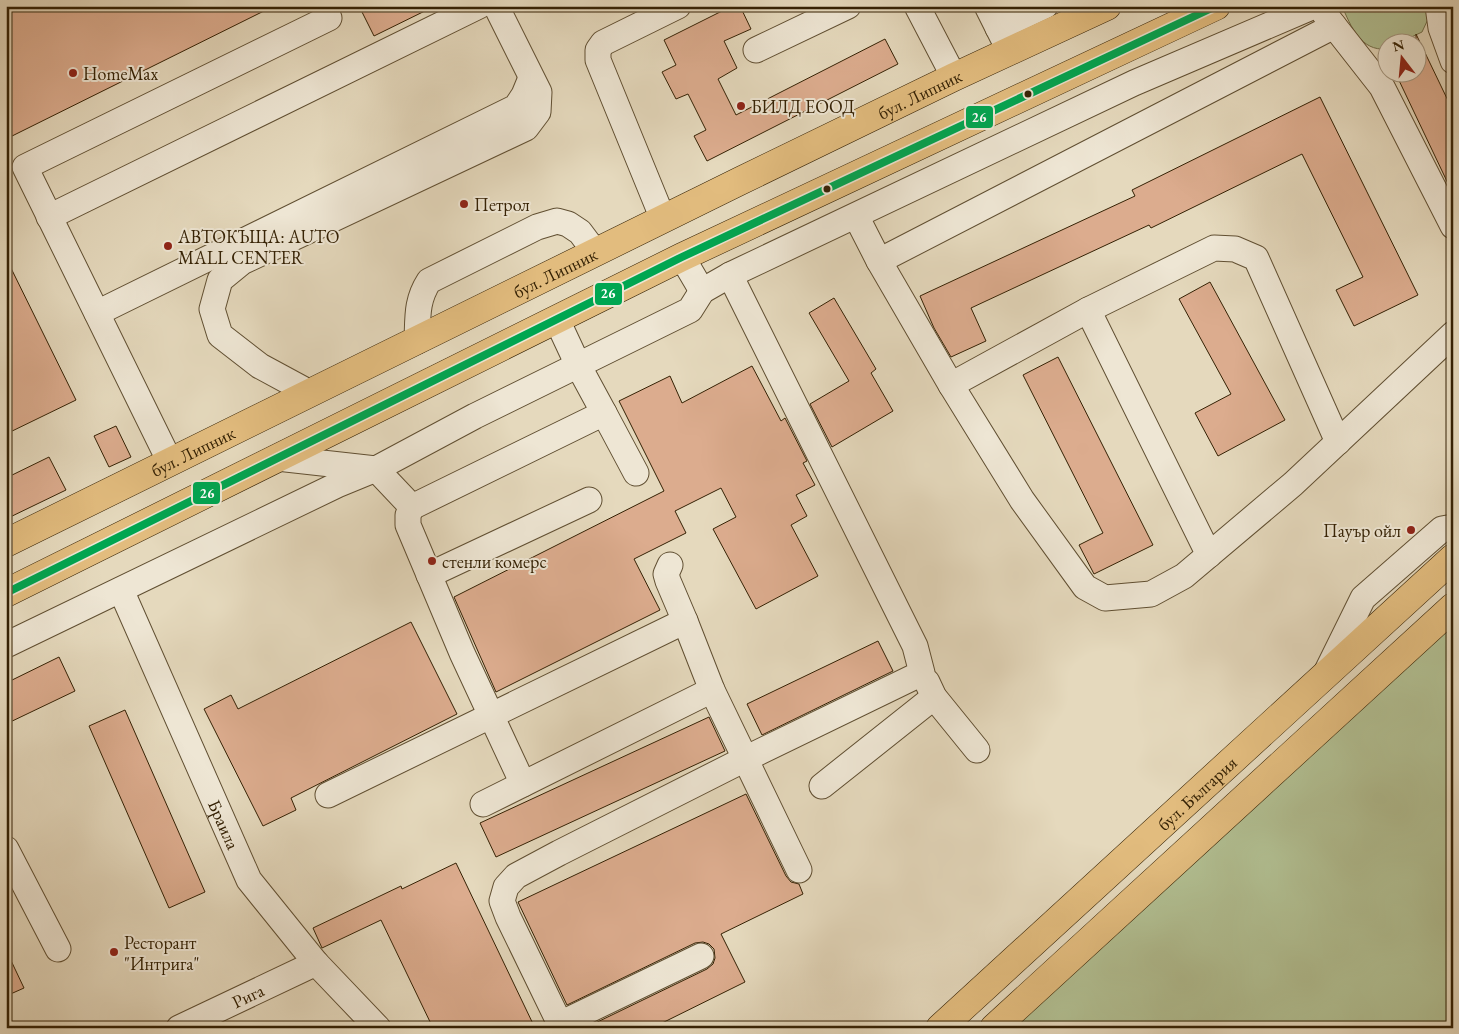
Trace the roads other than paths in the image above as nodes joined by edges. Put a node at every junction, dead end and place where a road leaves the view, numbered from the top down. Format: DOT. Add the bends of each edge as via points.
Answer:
graph roads {
  1 [pos="479,6"];
  2 [pos="496,6"];
  3 [pos="678,6"];
  4 [pos="848,6"];
  5 [pos="917,6"];
  6 [pos="1107,6"];
  7 [pos="1216,6"];
  8 [pos="1314,6"];
  9 [pos="1319,6"];
  10 [pos="1438,6"];
  11 [pos="1037,8"];
  12 [pos="329,18"];
  13 [pos="1334,26"];
  14 [pos="998,28"];
  15 [pos="756,50"];
  16 [pos="1453,61"];
  17 [pos="954,77"];
  18 [pos="531,78"];
  19 [pos="856,216"];
  20 [pos="49,217"];
  21 [pos="663,219"];
  22 [pos="1452,222"];
  23 [pos="596,252"];
  24 [pos="682,257"];
  25 [pos="879,261"];
  26 [pos="730,275"];
  27 [pos="702,291"];
  28 [pos="1088,310"];
  29 [pos="97,313"];
  30 [pos="557,320"];
  31 [pos="1453,334"];
  32 [pos="418,341"];
  33 [pos="578,365"];
  34 [pos="951,385"];
  35 [pos="310,393"];
  36 [pos="604,413"];
  37 [pos="1338,442"];
  38 [pos="277,458"];
  39 [pos="170,462"];
  40 [pos="376,469"];
  41 [pos="636,474"];
  42 [pos="589,500"];
  43 [pos="412,507"];
  44 [pos="1453,527"];
  45 [pos="6,543"];
  46 [pos="1209,555"];
  47 [pos="1453,558"];
  48 [pos="670,565"];
  49 [pos="429,575"];
  50 [pos="121,590"];
  51 [pos="6,593"];
  52 [pos="1453,607"];
  53 [pos="686,621"];
  54 [pos="6,645"];
  55 [pos="922,672"];
  56 [pos="1326,672"];
  57 [pos="712,690"];
  58 [pos="934,697"];
  59 [pos="491,716"];
  60 [pos="977,750"];
  61 [pos="745,759"];
  62 [pos="523,784"];
  63 [pos="822,786"];
  64 [pos="328,795"];
  65 [pos="483,804"];
  66 [pos="6,849"];
  67 [pos="799,870"];
  68 [pos="58,949"];
  69 [pos="701,956"];
  70 [pos="316,963"];
  71 [pos="560,1026"];
  72 [pos="179,1028"];
  73 [pos="378,1028"];
  74 [pos="940,1028"];
  75 [pos="994,1028"];
  1 -- 20 [label="street"];
  2 -- 18 [label="street"];
  3 -- 21 [label="street" via="604,43 598,50 598,60"];
  4 -- 15 [label="street"];
  5 -- 17 [label="street"];
  6 -- 14 [label="main road, бул. Липник"];
  7 -- 24 [label="main road"];
  8 -- 19 [label="street" via="1134,83"];
  9 -- 13 [label="street"];
  10 -- 16 [label="street" via="1441,28"];
  11 -- 14 [label="street"];
  12 -- 20 [label="street" via="25,167"];
  13 -- 22 [label="street" via="1382,87"];
  13 -- 25 [label="street"];
  14 -- 17 [label="main road, бул. Липник"];
  17 -- 21 [label="main road, бул. Липник"];
  18 -- 29 [label="street" via="516,107"];
  18 -- 35 [label="street" via="539,92 538,112 526,128 242,262 220,280 212,309 220,335 260,366"];
  19 -- 25 [label="street"];
  19 -- 26 [label="street"];
  20 -- 29 [label="street"];
  21 -- 23 [label="main road, бул. Липник"];
  21 -- 24 [label="main road"];
  23 -- 32 [label="main road, бул. Липник"];
  23 -- 32 [label="street" via="580,232 568,224 557,222 537,227 429,281 419,301"];
  24 -- 27 [label="street"];
  24 -- 30 [label="main road"];
  25 -- 34 [label="street"];
  26 -- 27 [label="street"];
  26 -- 55 [label="street" via="915,646"];
  27 -- 33 [label="street" via="690,310"];
  28 -- 34 [label="street"];
  28 -- 37 [label="street" via="1214,248 1235,249 1256,258"];
  28 -- 46 [label="street"];
  29 -- 39 [label="street"];
  30 -- 33 [label="street"];
  30 -- 38 [label="main road"];
  31 -- 37 [label="street"];
  32 -- 35 [label="main road, бул. Липник"];
  33 -- 36 [label="street"];
  33 -- 40 [label="street"];
  34 -- 46 [label="street" via="1022,500 1085,588 1105,598 1151,594 1184,576"];
  35 -- 39 [label="main road, бул. Липник"];
  36 -- 41 [label="street"];
  36 -- 43 [label="street"];
  37 -- 46 [label="street"];
  38 -- 40 [label="street"];
  38 -- 51 [label="main road"];
  39 -- 45 [label="main road, бул. Липник"];
  40 -- 43 [label="street"];
  40 -- 50 [label="street"];
  42 -- 49 [label="street"];
  43 -- 49 [label="street" via="408,525"];
  44 -- 56 [label="street" via="1442,528 1363,598"];
  47 -- 56 [label="main road, бул. България"];
  48 -- 53 [label="street" via="666,574 668,582"];
  49 -- 59 [label="street"];
  50 -- 54 [label="street"];
  50 -- 70 [label="street, Браила" via="249,880"];
  52 -- 75 [label="main road, бул. България"];
  53 -- 57 [label="street"];
  53 -- 59 [label="street"];
  55 -- 58 [label="street"];
  55 -- 61 [label="street"];
  56 -- 74 [label="main road, бул. България"];
  57 -- 61 [label="street"];
  57 -- 62 [label="street"];
  58 -- 60 [label="street"];
  58 -- 63 [label="street"];
  59 -- 62 [label="street"];
  59 -- 64 [label="street"];
  61 -- 67 [label="street"];
  61 -- 71 [label="street" via="516,876 506,887 502,901 508,917"];
  62 -- 65 [label="street"];
  66 -- 68 [label="street"];
  69 -- 71 [label="street"];
  70 -- 72 [label="street, Рига"];
  70 -- 73 [label="street, Браила"];
}
